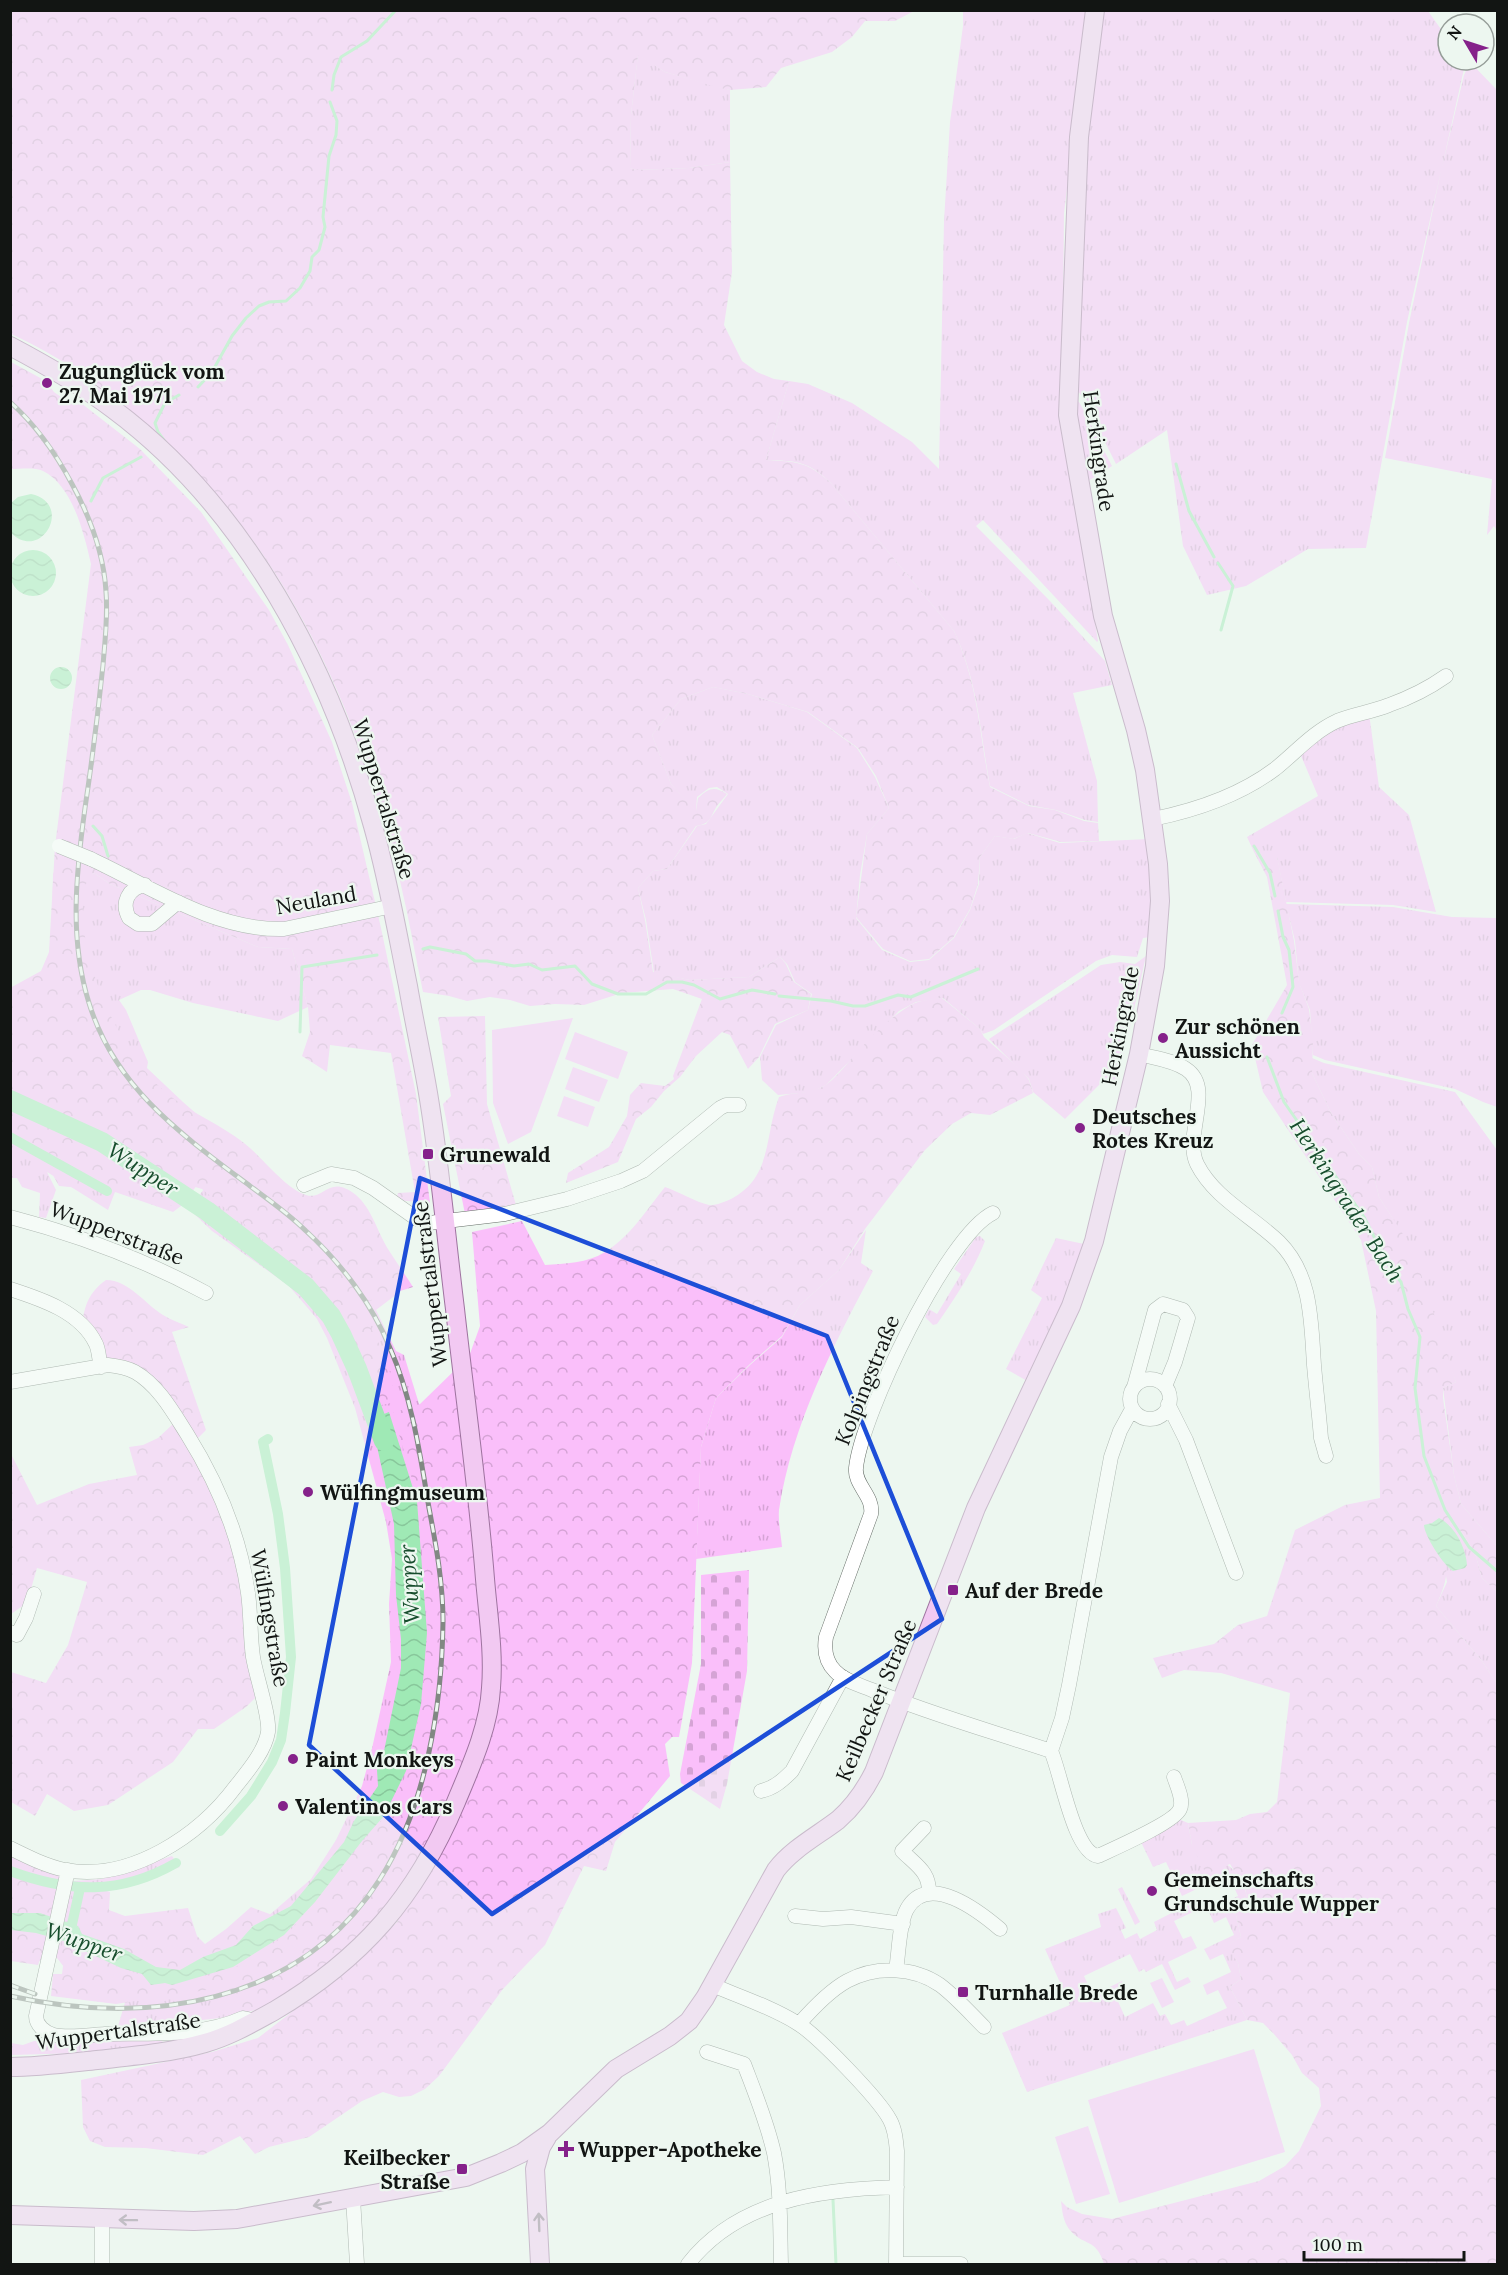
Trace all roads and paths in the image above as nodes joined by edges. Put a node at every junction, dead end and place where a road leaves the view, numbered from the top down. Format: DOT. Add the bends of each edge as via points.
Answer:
graph roads {
  1 [pos="1095,10"];
  2 [pos="10,346"];
  3 [pos="1446,676"];
  4 [pos="1153,819"];
  5 [pos="59,846"];
  6 [pos="145,885"];
  7 [pos="178,902"];
  8 [pos="393,906"];
  9 [pos="1139,1054"];
  10 [pos="739,1105"];
  11 [pos="304,1185"];
  12 [pos="993,1213"];
  13 [pos="10,1217"];
  14 [pos="446,1221"];
  15 [pos="10,1289"];
  16 [pos="206,1293"];
  17 [pos="1071,1306"];
  18 [pos="100,1367"];
  19 [pos="10,1383"];
  20 [pos="1165,1386"];
  21 [pos="1134,1387"];
  22 [pos="1168,1404"];
  23 [pos="1132,1409"];
  24 [pos="1326,1456"];
  25 [pos="1236,1573"];
  26 [pos="34,1594"];
  27 [pos="10,1632"];
  28 [pos="843,1677"];
  29 [pos="902,1702"];
  30 [pos="1051,1752"];
  31 [pos="1174,1777"];
  32 [pos="761,1791"];
  33 [pos="924,1828"];
  34 [pos="10,1848"];
  35 [pos="67,1873"];
  36 [pos="928,1894"];
  37 [pos="795,1916"];
  38 [pos="903,1924"];
  39 [pos="1000,1929"];
  40 [pos="896,1970"];
  41 [pos="712,1985"];
  42 [pos="252,2023"];
  43 [pos="799,2024"];
  44 [pos="984,2027"];
  45 [pos="707,2052"];
  46 [pos="10,2067"];
  47 [pos="550,2133"];
  48 [pos="501,2163"];
  49 [pos="536,2180"];
  50 [pos="897,2187"];
  51 [pos="353,2198"];
  52 [pos="779,2204"];
  53 [pos="10,2216"];
  54 [pos="102,2219"];
  55 [pos="896,2264"];
  56 [pos="102,2265"];
  57 [pos="357,2265"];
  58 [pos="540,2265"];
  59 [pos="688,2265"];
  60 [pos="781,2265"];
  61 [pos="961,2265"];
  1 -- 4 [label="main road, Herkingrade" via="1079,137 1068,415 1102,616 1136,730"];
  2 -- 8 [label="main road, Wuppertalstraße" via="64,375 137,428 191,480 249,553 296,630 332,704 366,800"];
  3 -- 4 [label="street" via="1389,705 1336,722 1274,770 1233,795"];
  4 -- 9 [label="main road, Herkingrade" via="1160,883 1159,932"];
  5 -- 6 [label="street, Neuland, bridge"];
  6 -- 7 [label="street, Neuland"];
  6 -- 7 [label="street" via="134,889 126,899 127,914 134,921 152,924"];
  7 -- 8 [label="street, Neuland" via="227,921 270,930"];
  8 -- 14 [label="main road, Wuppertalstraße" via="428,1095"];
  9 -- 17 [label="main road, Herkingrade" via="1094,1241"];
  9 -- 24 [label="street" via="1178,1065 1192,1074 1199,1097 1192,1134 1196,1162 1215,1188 1281,1244 1303,1279"];
  10 -- 14 [label="street" via="720,1108 648,1168 621,1181 567,1199"];
  11 -- 14 [label="street" via="331,1174 354,1178 424,1222"];
  12 -- 28 [label="street, Kolpingstraße" via="971,1232 915,1317 891,1366 861,1445 855,1472 872,1505 871,1514 825,1643 833,1670"];
  13 -- 16 [label="street, Wupperstraße" via="113,1250"];
  14 -- 42 [label="main road, Wuppertalstraße" via="478,1490 492,1660 487,1714 442,1834 404,1898 372,1937 332,1973"];
  15 -- 18 [label="street" via="62,1310 82,1326 96,1343"];
  17 -- 29 [label="main road, Keilbecker Straße" via="976,1508"];
  18 -- 19 [label="street, Wülfingstraße"];
  18 -- 35 [label="street, Wülfingstraße" via="128,1369 152,1386 171,1408 224,1502 248,1593 252,1653 268,1732 255,1760 222,1805 162,1852 110,1869"];
  20 -- 21 [label="street" via="1147,1379"];
  20 -- 21 [label="street" via="1188,1318 1183,1310 1163,1304 1155,1311"];
  20 -- 22 [label="street"];
  21 -- 23 [label="street"];
  22 -- 23 [label="street" via="1164,1412 1152,1418"];
  22 -- 25 [label="street" via="1186,1440"];
  23 -- 30 [label="street" via="1111,1457 1069,1685"];
  26 -- 27 [label="street" via="17,1635"];
  28 -- 29 [label="street"];
  28 -- 32 [label="street" via="792,1771 780,1783"];
  29 -- 30 [label="street"];
  29 -- 41 [label="main road, Keilbecker Straße" via="864,1791 839,1819 779,1865"];
  30 -- 31 [label="street" via="1078,1835 1093,1856 1098,1857 1176,1815 1181,1804"];
  33 -- 36 [label="street" via="902,1851 925,1874"];
  34 -- 35 [label="street, Wülfingstraße"];
  35 -- 42 [label="street" via="35,2018 39,2026 51,2034 166,2032 214,2027 243,2018"];
  36 -- 38 [label="street" via="909,1906"];
  36 -- 39 [label="street" via="947,1896 968,1905"];
  37 -- 38 [label="street" via="851,1917"];
  38 -- 40 [label="street"];
  40 -- 43 [label="street" via="869,1973 845,1982"];
  40 -- 44 [label="street" via="921,1975 941,1986"];
  41 -- 43 [label="street"];
  41 -- 47 [label="main road, Keilbecker Straße" via="686,2025 615,2069"];
  42 -- 46 [label="main road, Wuppertalstraße" via="228,2035 181,2048"];
  43 -- 50 [label="street" via="828,2049 888,2116 896,2139"];
  45 -- 52 [label="street" via="744,2064 769,2133"];
  47 -- 48 [label="main road, Keilbecker Straße"];
  47 -- 49 [label="main road" via="537,2159"];
  48 -- 49 [label="main road" via="520,2168"];
  48 -- 51 [label="main road, Keilbecker Straße" via="466,2177"];
  58 -- 49 [label="main road, one-way"];
  50 -- 52 [label="street" via="823,2192"];
  50 -- 55 [label="street"];
  51 -- 54 [label="main road, Keilbecker Straße, one-way" via="237,2219"];
  51 -- 57 [label="street"];
  52 -- 59 [label="street" via="726,2228"];
  52 -- 60 [label="street"];
  53 -- 54 [label="main road, Keilbecker Straße"];
  54 -- 56 [label="street"];
  55 -- 61 [label="street"];
}
